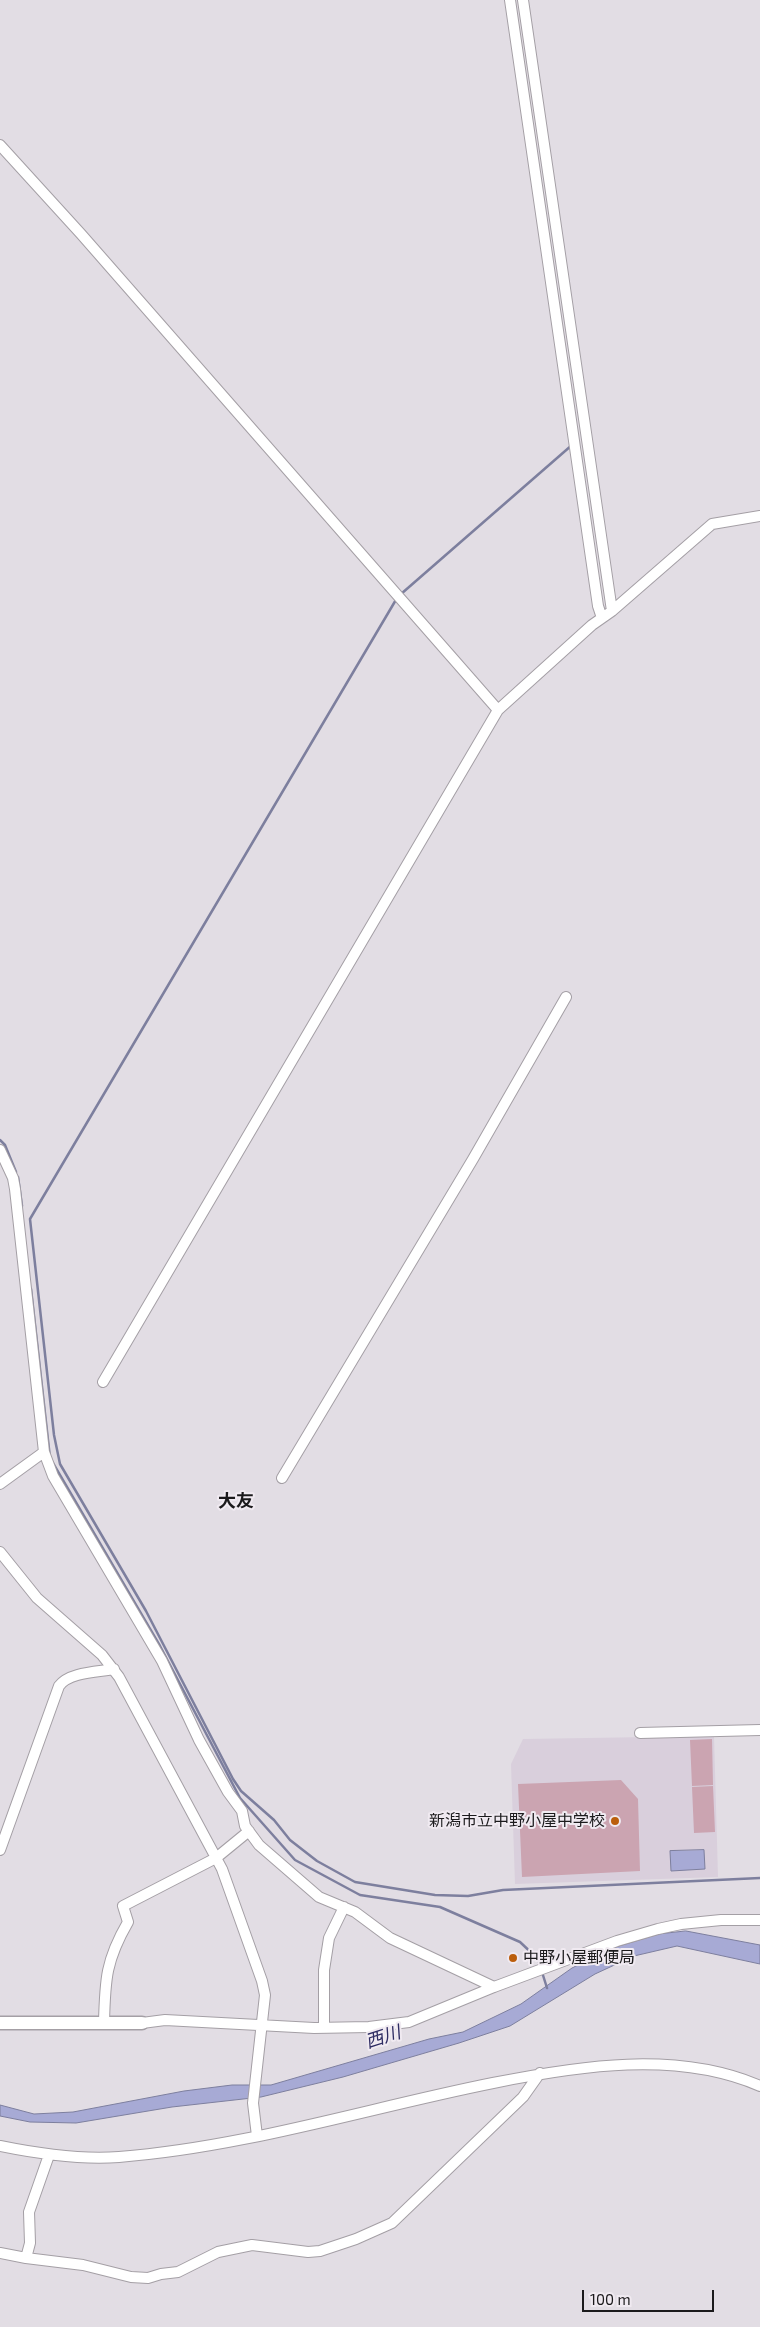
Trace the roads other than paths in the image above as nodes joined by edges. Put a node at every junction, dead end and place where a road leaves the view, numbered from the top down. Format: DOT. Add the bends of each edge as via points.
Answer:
graph roads {
  1 [pos="510,0"];
  2 [pos="524,0"];
  3 [pos="0,146"];
  4 [pos="760,516"];
  5 [pos="612,610"];
  6 [pos="602,618"];
  7 [pos="498,710"];
  8 [pos="566,997"];
  9 [pos="0,1150"];
  10 [pos="103,1382"];
  11 [pos="44,1452"];
  12 [pos="282,1478"];
  13 [pos="0,1484"];
  14 [pos="0,1552"];
  15 [pos="114,1670"];
  16 [pos="760,1730"];
  17 [pos="640,1733"];
  18 [pos="249,1831"];
  19 [pos="0,1850"];
  20 [pos="216,1858"];
  21 [pos="344,1907"];
  22 [pos="760,1920"];
  23 [pos="494,1987"];
  24 [pos="0,2023"];
  25 [pos="104,2023"];
  26 [pos="142,2023"];
  27 [pos="263,2026"];
  28 [pos="324,2026"];
  29 [pos="540,2073"];
  30 [pos="760,2086"];
  31 [pos="258,2136"];
  32 [pos="0,2146"];
  33 [pos="49,2155"];
  34 [pos="0,2252"];
  35 [pos="26,2258"];
  1 -- 6 [label="street"];
  2 -- 5 [label="street"];
  3 -- 7 [label="street"];
  4 -- 5 [label="street" via="712,524"];
  5 -- 6 [label="street"];
  6 -- 7 [label="street"];
  7 -- 10 [label="street"];
  8 -- 12 [label="street"];
  9 -- 11 [label="street" via="15,1189"];
  11 -- 13 [label="street"];
  11 -- 18 [label="street" via="53,1476 162,1661 198,1740 242,1811"];
  14 -- 15 [label="street" via="37,1598 102,1655"];
  15 -- 19 [label="street" via="70,1677 59,1686"];
  15 -- 20 [label="street" via="133,1698"];
  16 -- 17 [label="street"];
  18 -- 20 [label="street"];
  18 -- 21 [label="street" via="259,1844 319,1897"];
  20 -- 25 [label="street" via="123,1906 128,1922 114,1947 105,1981"];
  20 -- 27 [label="street" via="262,1981 265,1995"];
  21 -- 23 [label="street" via="356,1912 390,1938"];
  21 -- 28 [label="street" via="330,1938 324,1970"];
  22 -- 23 [label="street" via="720,1920 658,1929"];
  23 -- 28 [label="street" via="409,2022 369,2028"];
  24 -- 25 [label="street"];
  25 -- 26 [label="street"];
  26 -- 27 [label="street" via="165,2020"];
  27 -- 28 [label="street"];
  27 -- 31 [label="street" via="253,2104"];
  29 -- 30 [label="street" via="602,2064 677,2067 738,2077"];
  29 -- 31 [label="street"];
  29 -- 35 [label="street" via="523,2097 392,2223 356,2239 320,2251 252,2246 218,2252 178,2272 148,2278 131,2278 83,2265"];
  31 -- 33 [label="street" via="118,2157"];
  32 -- 33 [label="street"];
  33 -- 35 [label="street" via="29,2212 30,2243"];
  34 -- 35 [label="street"];
}
